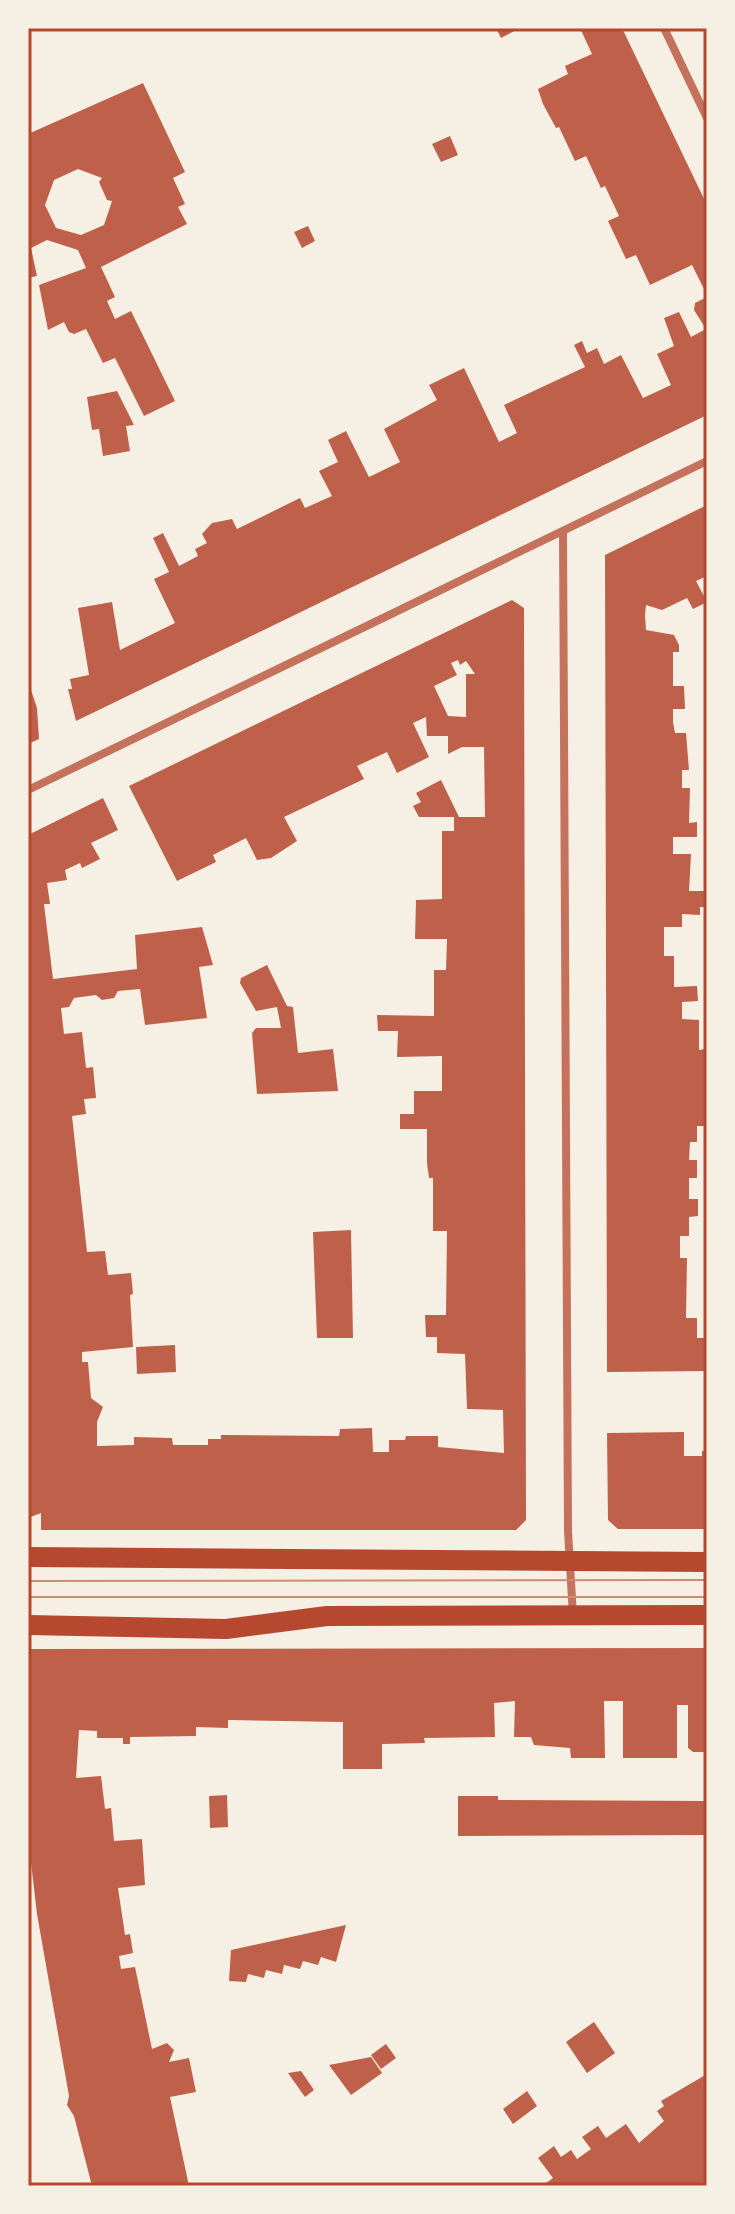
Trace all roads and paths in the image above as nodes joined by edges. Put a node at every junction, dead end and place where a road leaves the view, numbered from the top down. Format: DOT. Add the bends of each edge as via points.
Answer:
graph roads {
  1 [pos="664,28"];
  2 [pos="707,118"];
  3 [pos="707,461"];
  4 [pos="563,533"];
  5 [pos="28,790"];
  6 [pos="28,1557"];
  7 [pos="570,1562"];
  8 [pos="707,1562"];
  9 [pos="707,1615"];
  10 [pos="573,1616"];
  11 [pos="28,1625"];
  1 -- 2 [label="street"];
  3 -- 4 [label="street"];
  4 -- 5 [label="street"];
  4 -- 7 [label="street"];
  6 -- 7 [label="main road"];
  7 -- 8 [label="main road"];
  7 -- 10 [label="street"];
  9 -- 10 [label="main road"];
  10 -- 11 [label="main road" via="327,1616 226,1629"];
}
